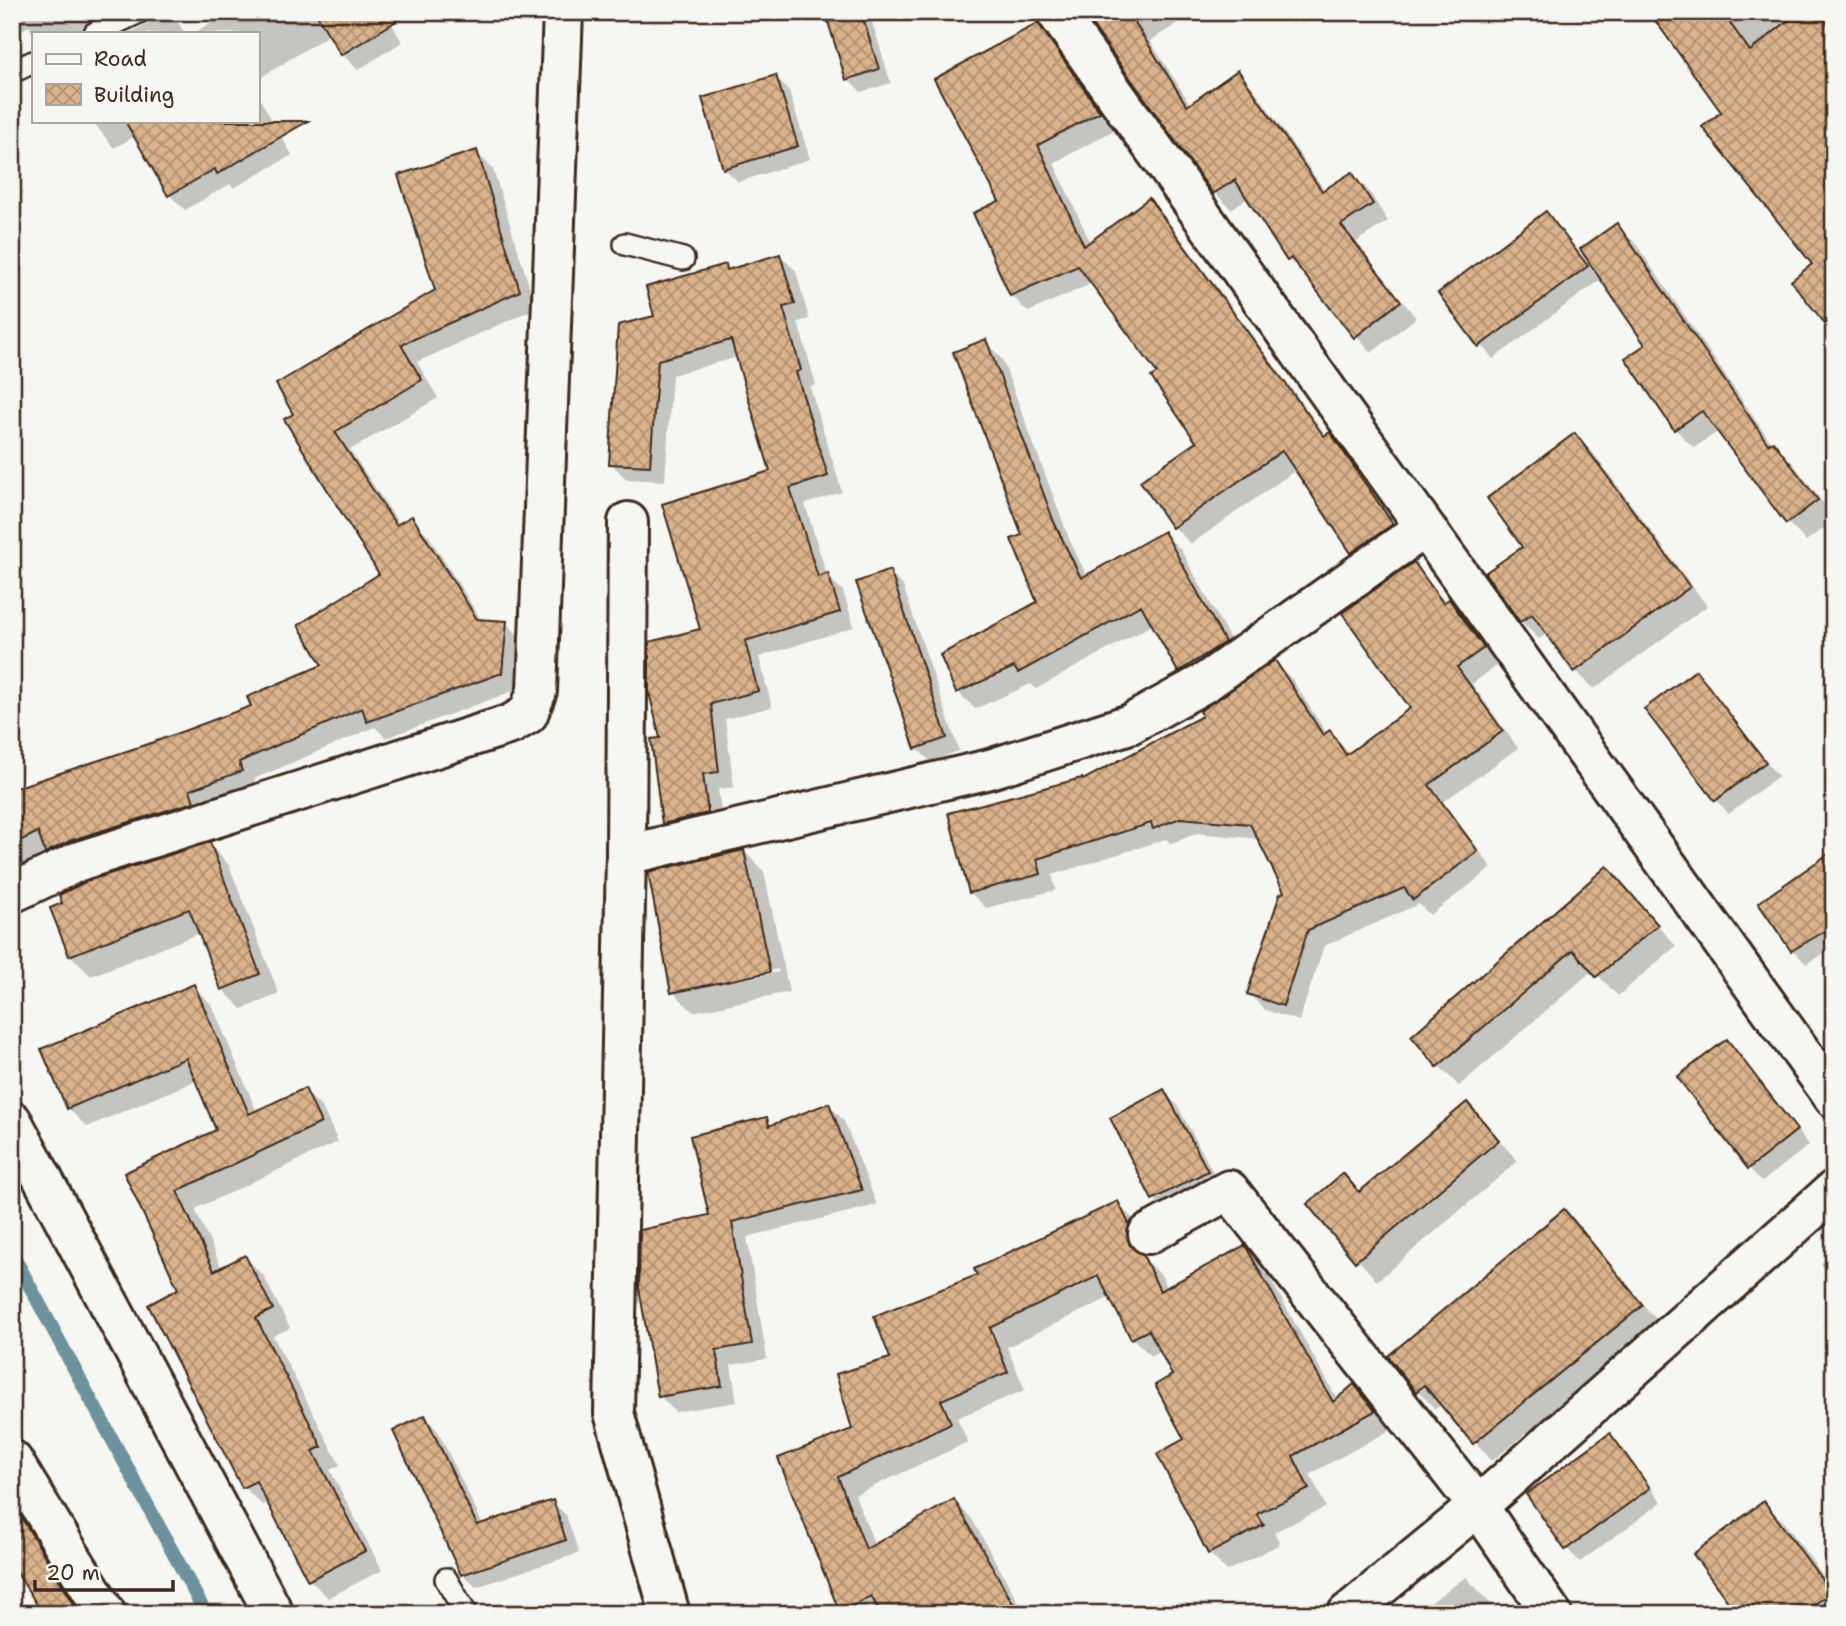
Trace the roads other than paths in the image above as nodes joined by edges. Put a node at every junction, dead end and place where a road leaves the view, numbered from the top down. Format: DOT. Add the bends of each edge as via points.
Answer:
graph roads {
  1 [pos="139,12"];
  2 [pos="563,12"];
  3 [pos="1056,12"];
  4 [pos="97,32"];
  5 [pos="32,62"];
  6 [pos="12,72"];
  7 [pos="625,244"];
  8 [pos="683,258"];
  9 [pos="628,522"];
  10 [pos="1423,529"];
  11 [pos="626,855"];
  12 [pos="12,893"];
  13 [pos="1834,1098"];
  14 [pos="12,1121"];
  15 [pos="1834,1190"];
  16 [pos="1148,1234"];
  17 [pos="12,1460"];
  18 [pos="1478,1506"];
  19 [pos="446,1579"];
  20 [pos="106,1614"];
  21 [pos="274,1614"];
  22 [pos="466,1614"];
  23 [pos="670,1614"];
  24 [pos="1346,1614"];
  25 [pos="1552,1614"];
  1 -- 4 [label="lane"];
  2 -- 12 [label="street" via="563,245 537,691 528,714 511,724 79,861"];
  3 -- 10 [label="street"];
  5 -- 6 [label="lane"];
  7 -- 8 [label="lane"];
  9 -- 11 [label="street"];
  10 -- 11 [label="street" via="1206,682 1130,724 990,769"];
  10 -- 13 [label="street"];
  11 -- 23 [label="street" via="614,1413"];
  14 -- 21 [label="street"];
  15 -- 18 [label="street"];
  16 -- 18 [label="street" via="1229,1190"];
  17 -- 20 [label="street"];
  18 -- 24 [label="street"];
  18 -- 25 [label="street"];
  19 -- 22 [label="lane"];
}
